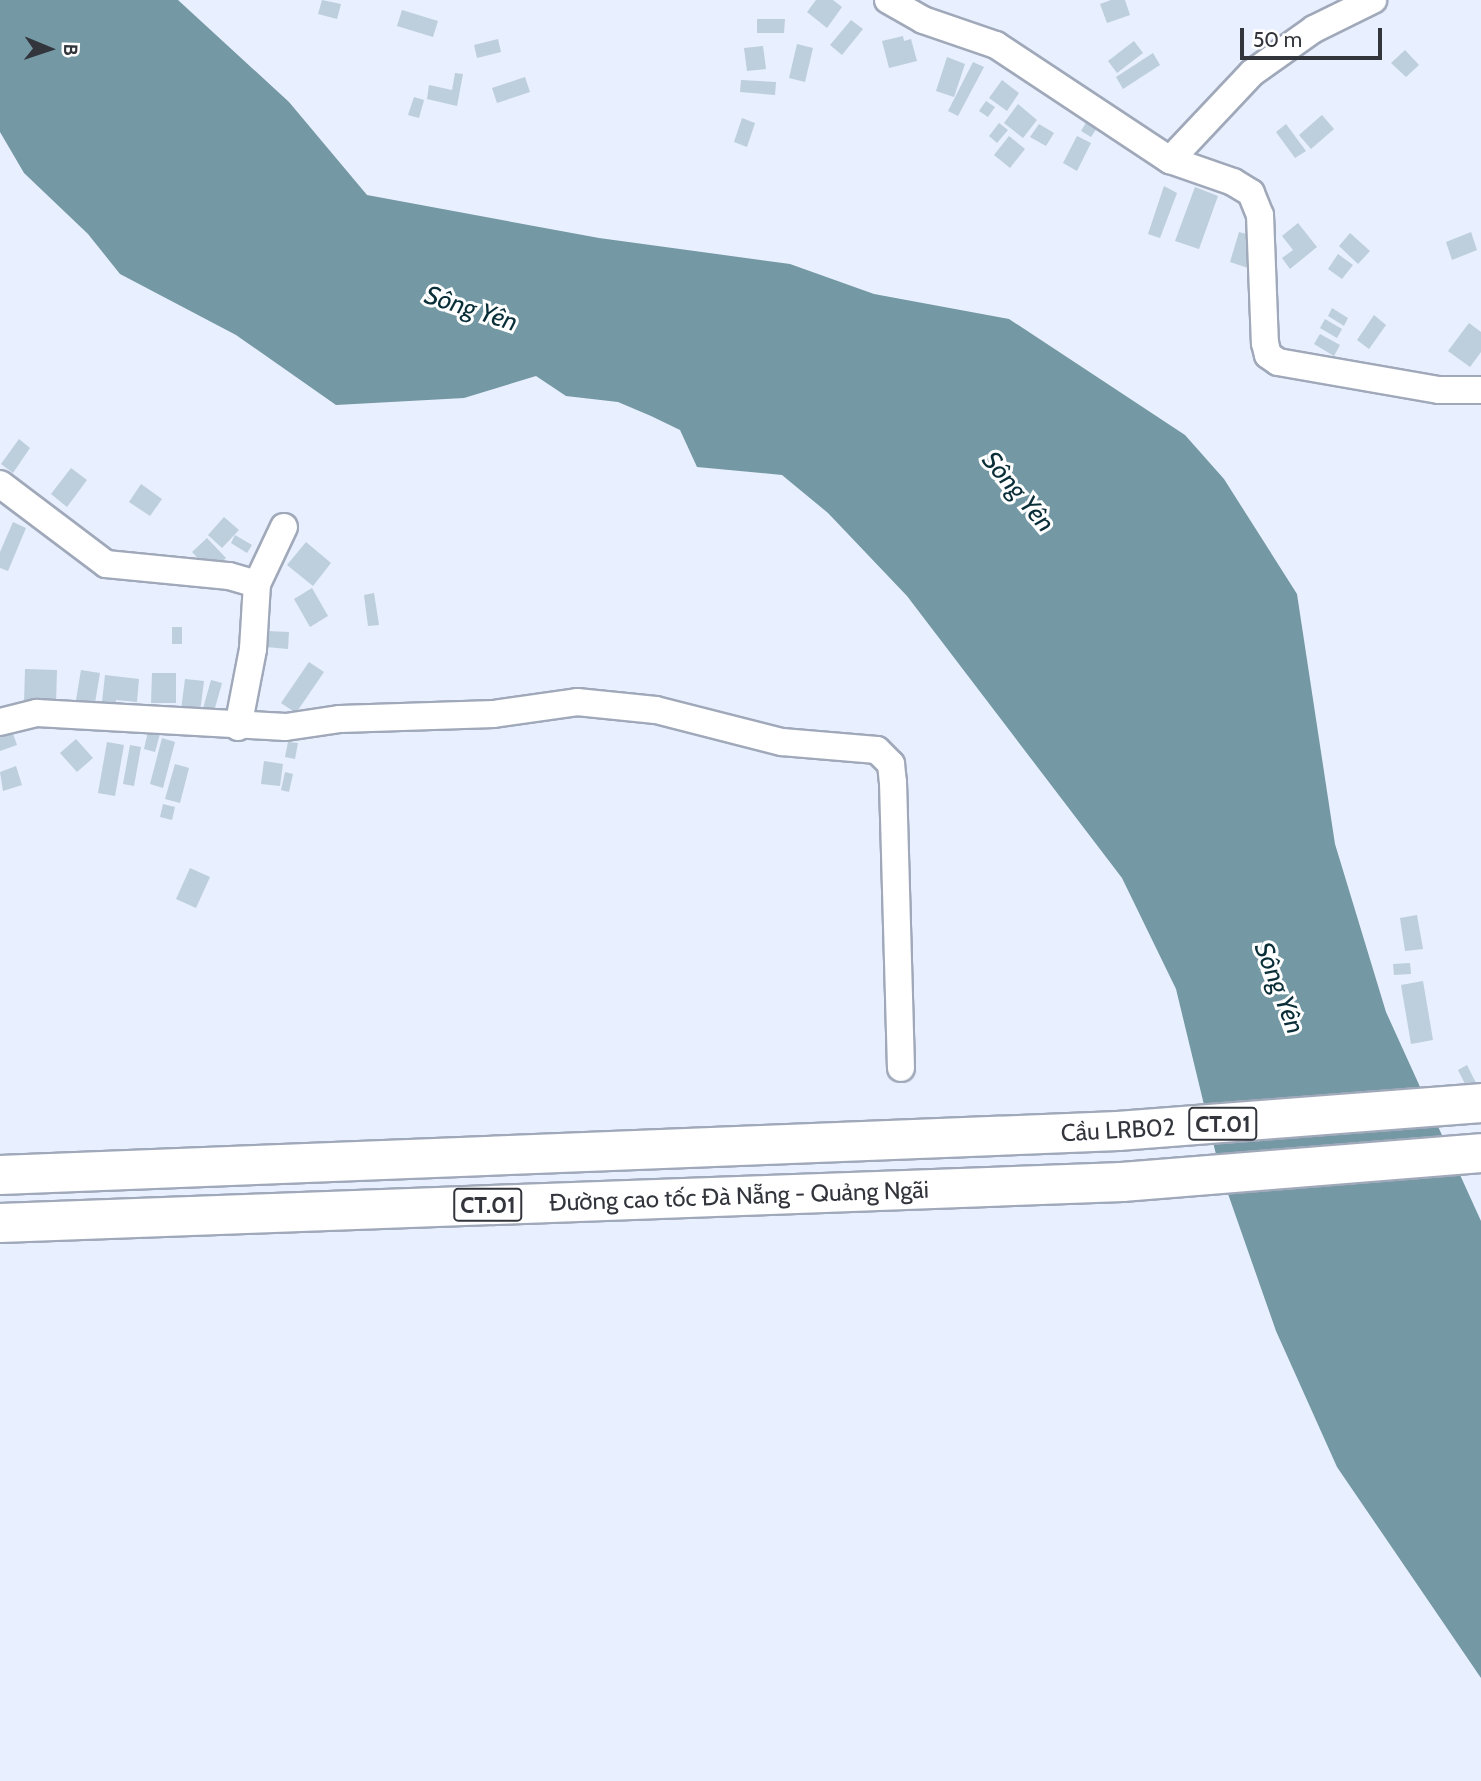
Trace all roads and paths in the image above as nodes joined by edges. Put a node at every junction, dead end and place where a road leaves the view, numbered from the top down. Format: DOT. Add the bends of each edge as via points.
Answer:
graph roads {
  1 [pos="888,0"];
  2 [pos="1373,0"];
  3 [pos="1170,160"];
  4 [pos="1481,390"];
  5 [pos="0,484"];
  6 [pos="284,527"];
  7 [pos="257,584"];
  8 [pos="0,722"];
  9 [pos="237,727"];
  10 [pos="901,1068"];
  11 [pos="1481,1103"];
  12 [pos="964,1136"];
  13 [pos="1481,1153"];
  14 [pos="0,1175"];
  15 [pos="975,1187"];
  16 [pos="0,1223"];
  1 -- 3 [label="street" via="923,20 996,45"];
  2 -- 3 [label="street" via="1314,29 1252,73"];
  3 -- 4 [label="street" via="1251,193 1260,215 1268,355 1278,362 1438,390"];
  5 -- 7 [label="street" via="106,564 229,576"];
  6 -- 7 [label="street"];
  7 -- 9 [label="street" via="253,649"];
  8 -- 9 [label="street" via="37,713"];
  9 -- 10 [label="street" via="473,716 577,702 656,710 782,742 877,750 891,764 893,782"];
  11 -- 12 [label="highway, Cầu LRB02 / CT.01" via="1118,1131"];
  12 -- 14 [label="highway, Đường cao tốc Đà Nẵng - Quảng Ngãi / CT.01"];
  13 -- 15 [label="highway, Cầu LRB02 / CT.01" via="1122,1182"];
  15 -- 16 [label="highway, Đường cao tốc Đà Nẵng - Quảng Ngãi / CT.01"];
}
